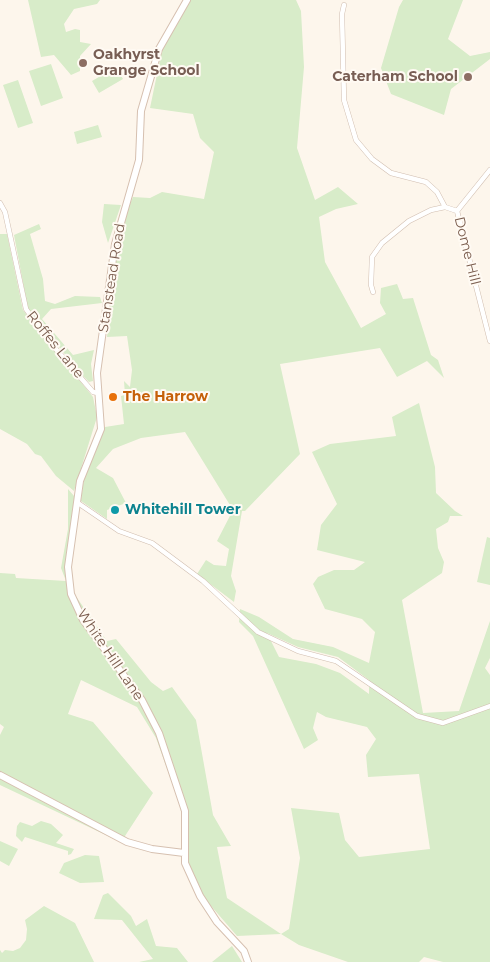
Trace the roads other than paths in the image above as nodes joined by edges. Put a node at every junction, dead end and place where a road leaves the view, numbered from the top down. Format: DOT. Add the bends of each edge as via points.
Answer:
graph roads {
  1 [pos="187,0"];
  2 [pos="344,5"];
  3 [pos="490,170"];
  4 [pos="0,203"];
  5 [pos="445,207"];
  6 [pos="457,211"];
  7 [pos="374,292"];
  8 [pos="490,341"];
  9 [pos="98,393"];
  10 [pos="78,503"];
  11 [pos="490,706"];
  12 [pos="0,775"];
  13 [pos="184,853"];
  14 [pos="248,962"];
  1 -- 9 [label="street, Stanstead Road" via="158,49 141,111 139,160 115,244 97,373"];
  2 -- 5 [label="street" via="344,100 356,140 391,173 426,182 437,192"];
  3 -- 6 [label="street, Dome Hill"];
  4 -- 9 [label="street, Roffes Lane" via="26,309 48,340 93,392"];
  5 -- 6 [label="street"];
  5 -- 7 [label="street" via="409,221 382,243 372,258 371,285"];
  6 -- 8 [label="street, Dome Hill"];
  9 -- 10 [label="street, Stanstead Road" via="101,429 80,481"];
  10 -- 11 [label="street" via="119,531 152,543 203,581 258,632 298,651 336,661 417,716 443,723"];
  10 -- 13 [label="street, White Hill Lane" via="68,567 71,594 84,620 142,700 159,733 185,811"];
  12 -- 13 [label="street" via="127,842"];
  13 -- 14 [label="street, White Hill Lane" via="200,896 217,922 244,951"];
}
